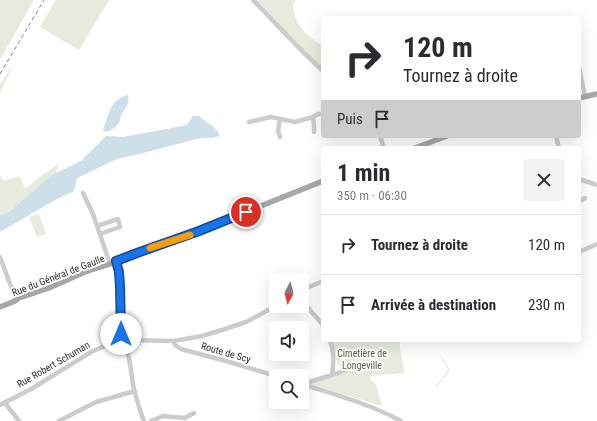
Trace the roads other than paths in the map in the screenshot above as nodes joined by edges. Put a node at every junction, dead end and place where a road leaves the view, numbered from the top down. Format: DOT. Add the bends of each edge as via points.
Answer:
graph roads {
  1 [pos="253,0"];
  2 [pos="321,69"];
  3 [pos="581,87"];
  4 [pos="597,94"];
  5 [pos="582,97"];
  6 [pos="321,114"];
  7 [pos="313,117"];
  8 [pos="280,119"];
  9 [pos="249,122"];
  10 [pos="314,132"];
  11 [pos="280,137"];
  12 [pos="442,138"];
  13 [pos="420,146"];
  14 [pos="581,180"];
  15 [pos="321,183"];
  16 [pos="597,185"];
  17 [pos="83,193"];
  18 [pos="585,198"];
  19 [pos="581,201"];
  20 [pos="97,226"];
  21 [pos="100,234"];
  22 [pos="597,244"];
  23 [pos="581,251"];
  24 [pos="0,257"];
  25 [pos="116,261"];
  26 [pos="110,264"];
  27 [pos="321,282"];
  28 [pos="309,287"];
  29 [pos="16,300"];
  30 [pos="0,307"];
  31 [pos="309,309"];
  32 [pos="269,310"];
  33 [pos="321,323"];
  34 [pos="121,336"];
  35 [pos="116,340"];
  36 [pos="124,341"];
  37 [pos="174,341"];
  38 [pos="330,342"];
  39 [pos="346,370"];
  40 [pos="269,374"];
  41 [pos="332,375"];
  42 [pos="309,382"];
  43 [pos="309,387"];
  44 [pos="135,391"];
  45 [pos="2,402"];
  46 [pos="194,413"];
  47 [pos="18,421"];
  48 [pos="59,421"];
  49 [pos="144,421"];
  50 [pos="151,421"];
  51 [pos="401,421"];
  1 -- 2 [label="street"];
  3 -- 5 [label="street"];
  4 -- 5 [label="main road"];
  6 -- 7 [label="street"];
  7 -- 8 [label="street" via="295,122"];
  7 -- 10 [label="street"];
  8 -- 9 [label="street" via="271,117"];
  8 -- 11 [label="street"];
  12 -- 13 [label="main road"];
  14 -- 16 [label="street"];
  15 -- 25 [label="main road, Rue du Général de Gaulle"];
  17 -- 20 [label="street"];
  18 -- 19 [label="street"];
  20 -- 21 [label="street"];
  20 -- 21 [label="street" via="118,219 120,227"];
  21 -- 26 [label="street"];
  22 -- 23 [label="street"];
  24 -- 29 [label="street"];
  25 -- 26 [label="main road, Rue du Général de Gaulle"];
  25 -- 34 [label="street" via="120,286"];
  26 -- 29 [label="main road, Rue du Général de Gaulle"];
  27 -- 28 [label="street"];
  29 -- 30 [label="main road, Rue du Général de Gaulle"];
  31 -- 33 [label="street"];
  32 -- 37 [label="street" via="240,325"];
  34 -- 35 [label="street"];
  34 -- 36 [label="street"];
  35 -- 36 [label="street" via="120,343"];
  35 -- 45 [label="street, Rue Robert Schuman" via="91,352 33,388"];
  36 -- 37 [label="street"];
  36 -- 44 [label="street"];
  37 -- 40 [label="street, Route de Scy" via="181,349"];
  38 -- 41 [label="street" via="334,364"];
  39 -- 41 [label="street"];
  41 -- 42 [label="street"];
  43 -- 51 [label="street" via="367,405"];
  44 -- 48 [label="street" via="96,402"];
  44 -- 49 [label="street"];
  45 -- 47 [label="street"];
  46 -- 50 [label="street" via="185,418 163,416"];
}
